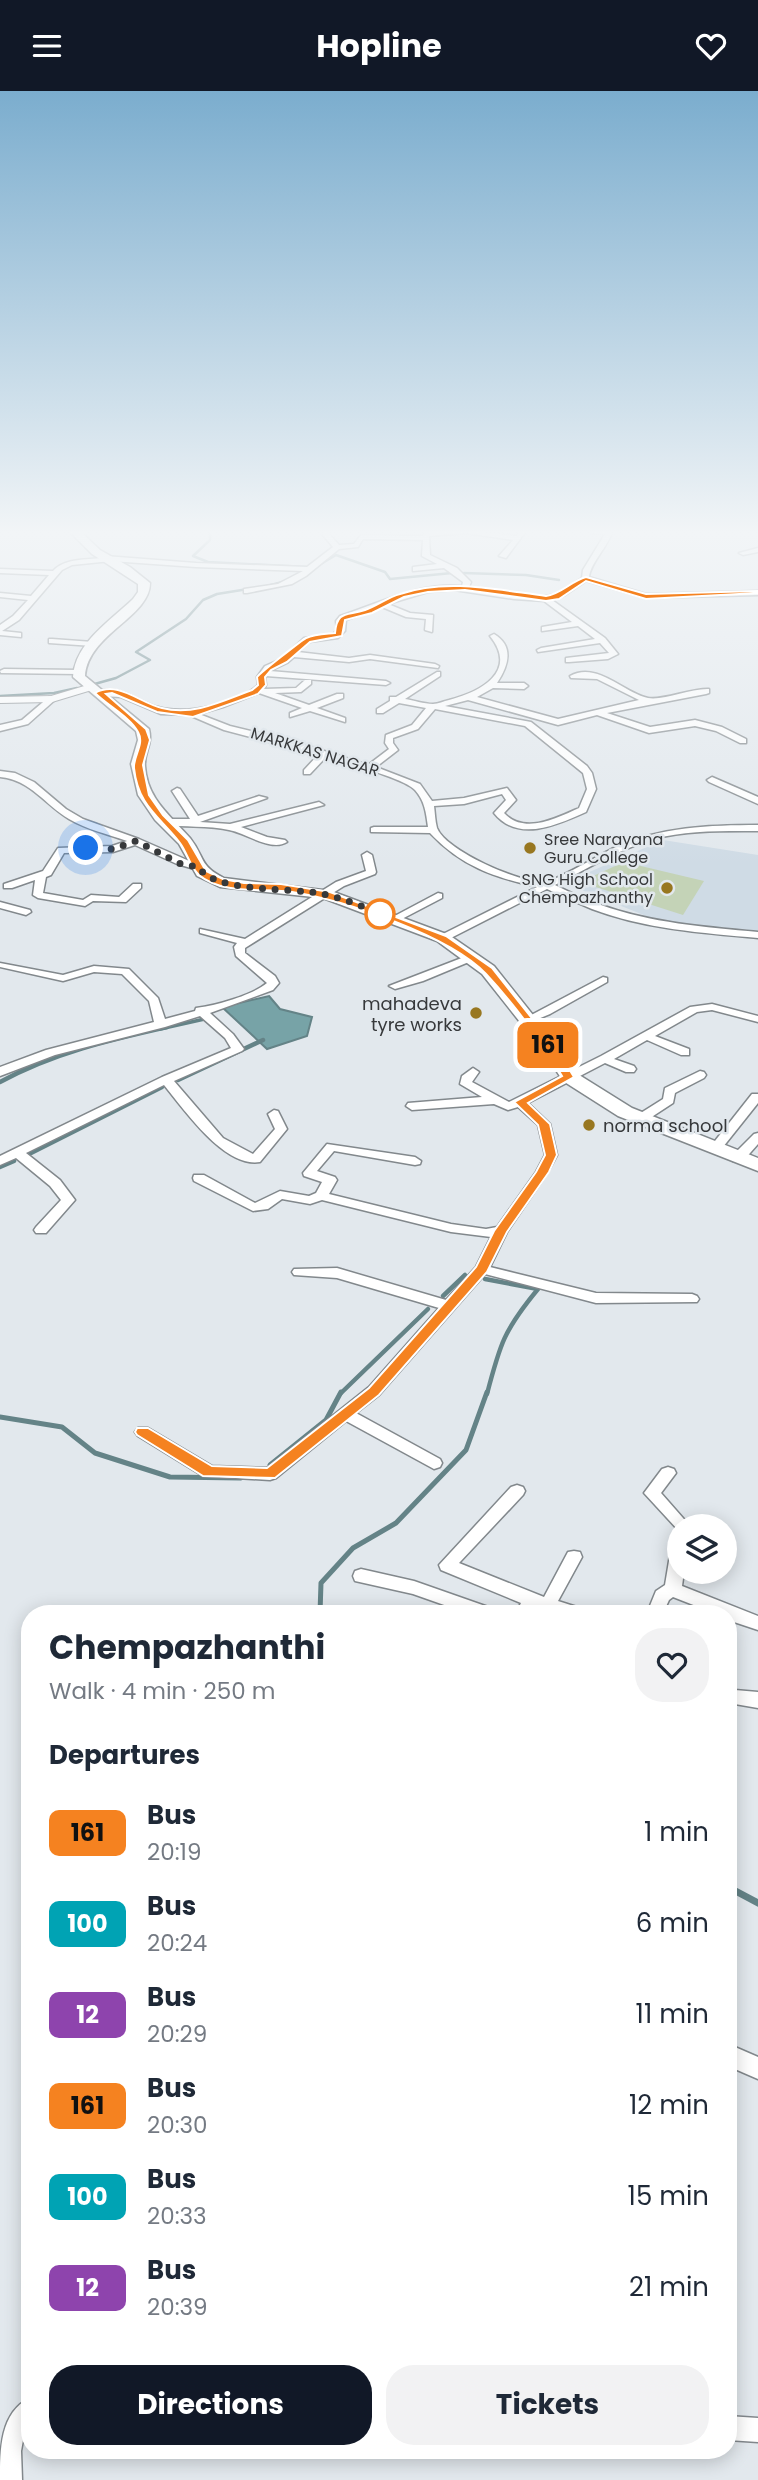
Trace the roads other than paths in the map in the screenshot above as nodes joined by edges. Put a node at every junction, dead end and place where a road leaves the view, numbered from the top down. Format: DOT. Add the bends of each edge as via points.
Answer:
graph roads {
  1 [pos="72,642"];
  2 [pos="304,642"];
  3 [pos="500,642"];
  4 [pos="592,642"];
  5 [pos="603,642"];
  6 [pos="93,644"];
  7 [pos="541,650"];
  8 [pos="292,654"];
  9 [pos="569,660"];
  10 [pos="4,671"];
  11 [pos="78,671"];
  12 [pos="265,673"];
  13 [pos="574,676"];
  14 [pos="308,682"];
  15 [pos="386,683"];
  16 [pos="492,685"];
  17 [pos="524,686"];
  18 [pos="95,690"];
  19 [pos="260,691"];
  20 [pos="706,691"];
  21 [pos="340,696"];
  22 [pos="469,698"];
  23 [pos="52,699"];
  24 [pos="396,699"];
  25 [pos="0,700"];
  26 [pos="648,701"];
  27 [pos="432,707"];
  28 [pos="306,709"];
  29 [pos="380,711"];
  30 [pos="595,711"];
  31 [pos="193,714"];
  32 [pos="293,715"];
  33 [pos="342,720"];
  34 [pos="0,728"];
  35 [pos="743,741"];
  36 [pos="327,743"];
  37 [pos="311,750"];
  38 [pos="324,754"];
  39 [pos="368,769"];
  40 [pos="307,772"];
  41 [pos="0,774"];
  42 [pos="712,780"];
  43 [pos="177,791"];
  44 [pos="262,798"];
  45 [pos="758,801"];
  46 [pos="429,804"];
  47 [pos="319,806"];
  48 [pos="190,821"];
  49 [pos="166,822"];
  50 [pos="230,827"];
  51 [pos="757,827"];
  52 [pos="374,830"];
  53 [pos="433,831"];
  54 [pos="136,841"];
  55 [pos="282,842"];
  56 [pos="367,855"];
  57 [pos="198,867"];
  58 [pos="41,876"];
  59 [pos="8,886"];
  60 [pos="137,886"];
  61 [pos="548,886"];
  62 [pos="326,894"];
  63 [pos="438,896"];
  64 [pos="0,905"];
  65 [pos="26,912"];
  66 [pos="394,919"];
  67 [pos="204,932"];
  68 [pos="758,935"];
  69 [pos="443,938"];
  70 [pos="244,942"];
  71 [pos="472,957"];
  72 [pos="5,965"];
  73 [pos="603,980"];
  74 [pos="394,986"];
  75 [pos="200,1010"];
  76 [pos="758,1019"];
  77 [pos="526,1021"];
  78 [pos="161,1025"];
  79 [pos="646,1036"];
  80 [pos="685,1052"];
  81 [pos="606,1059"];
  82 [pos="630,1069"];
  83 [pos="0,1072"];
  84 [pos="473,1072"];
  85 [pos="700,1075"];
  86 [pos="569,1077"];
  87 [pos="166,1080"];
  88 [pos="756,1097"];
  89 [pos="496,1100"];
  90 [pos="520,1102"];
  91 [pos="412,1106"];
  92 [pos="274,1114"];
  93 [pos="640,1119"];
  94 [pos="758,1137"];
  95 [pos="715,1149"];
  96 [pos="17,1152"];
  97 [pos="738,1158"];
  98 [pos="0,1161"];
  99 [pos="415,1161"];
  100 [pos="758,1165"];
  101 [pos="198,1178"];
  102 [pos="321,1196"];
  103 [pos="41,1230"];
  104 [pos="501,1231"];
  105 [pos="482,1269"];
  106 [pos="299,1272"];
  107 [pos="692,1299"];
  108 [pos="449,1306"];
  109 [pos="345,1414"];
  110 [pos="143,1432"];
  111 [pos="434,1463"];
  112 [pos="668,1473"];
  113 [pos="517,1491"];
  114 [pos="671,1514"];
  115 [pos="575,1557"];
  116 [pos="361,1576"];
  117 [pos="674,1584"];
  118 [pos="673,1590"];
  119 [pos="462,1605"];
  120 [pos="532,1605"];
  121 [pos="535,1605"];
  122 [pos="658,1605"];
  123 [pos="710,1605"];
  124 [pos="737,1618"];
  125 [pos="758,1623"];
  126 [pos="737,1698"];
  127 [pos="758,1700"];
  128 [pos="737,2059"];
  129 [pos="758,2067"];
  130 [pos="21,2423"];
  131 [pos="737,2429"];
  132 [pos="758,2430"];
  133 [pos="9,2480"];
  1 -- 6 [label="street"];
  2 -- 8 [label="street"];
  3 -- 16 [label="street" via="505,655"];
  4 -- 7 [label="street"];
  5 -- 9 [label="street" via="614,654"];
  6 -- 11 [label="main road"];
  8 -- 12 [label="street"];
  8 -- 24 [label="street" via="349,660 370,657 436,670"];
  10 -- 11 [label="street"];
  11 -- 18 [label="main road"];
  12 -- 15 [label="street"];
  12 -- 19 [label="street"];
  13 -- 26 [label="street" via="599,677"];
  14 -- 19 [label="street" via="298,689"];
  16 -- 17 [label="street"];
  16 -- 22 [label="street"];
  18 -- 23 [label="street"];
  18 -- 31 [label="street" via="113,691 160,711"];
  18 -- 49 [label="main road" via="142,729 145,740 138,765 145,795"];
  19 -- 28 [label="street"];
  19 -- 31 [label="street"];
  20 -- 26 [label="street"];
  21 -- 28 [label="street"];
  22 -- 27 [label="street"];
  22 -- 30 [label="street" via="558,722"];
  23 -- 25 [label="street"];
  23 -- 34 [label="street" via="25,722"];
  24 -- 27 [label="street"];
  24 -- 29 [label="street"];
  26 -- 30 [label="street"];
  27 -- 39 [label="street" via="413,728 390,737 394,750"];
  27 -- 46 [label="street" via="528,724 584,768 592,789 583,810 533,827 503,821 499,813 511,800 504,790"];
  28 -- 32 [label="street"];
  28 -- 33 [label="street"];
  30 -- 35 [label="street" via="649,730 688,722 704,724"];
  31 -- 37 [label="street, MARKKAS NAGAR"];
  36 -- 37 [label="street"];
  37 -- 38 [label="street, MARKKAS NAGAR"];
  38 -- 39 [label="street, MARKKAS NAGAR"];
  38 -- 40 [label="street"];
  39 -- 46 [label="street, MARKKAS NAGAR" via="417,786"];
  41 -- 54 [label="street" via="20,776 74,818"];
  42 -- 45 [label="street"];
  43 -- 48 [label="street"];
  44 -- 48 [label="street"];
  46 -- 53 [label="street"];
  47 -- 50 [label="street"];
  48 -- 49 [label="street"];
  48 -- 50 [label="street"];
  49 -- 57 [label="main road"];
  50 -- 55 [label="street"];
  51 -- 61 [label="street" via="655,836 621,848"];
  52 -- 53 [label="street"];
  53 -- 61 [label="street" via="459,855 502,876"];
  54 -- 57 [label="street" via="181,864"];
  54 -- 58 [label="street" via="113,849 61,850 52,869"];
  56 -- 62 [label="street" via="371,872"];
  57 -- 62 [label="main road" via="220,881"];
  58 -- 59 [label="street"];
  58 -- 60 [label="street" via="38,895 85,903 91,898 122,900"];
  61 -- 68 [label="street" via="634,918"];
  61 -- 69 [label="street"];
  62 -- 66 [label="main road"];
  62 -- 70 [label="street"];
  63 -- 66 [label="street"];
  64 -- 65 [label="street"];
  66 -- 69 [label="main road"];
  67 -- 70 [label="street"];
  69 -- 71 [label="main road"];
  70 -- 75 [label="street" via="240,954 273,983"];
  71 -- 74 [label="street"];
  71 -- 77 [label="main road" via="488,970"];
  72 -- 78 [label="street" via="63,978 94,969 125,971 154,1000"];
  73 -- 77 [label="street"];
  75 -- 78 [label="street"];
  75 -- 87 [label="street" via="237,1049"];
  76 -- 79 [label="street" via="712,1007 694,1009"];
  77 -- 86 [label="main road"];
  78 -- 83 [label="street"];
  79 -- 80 [label="street"];
  79 -- 81 [label="street"];
  81 -- 82 [label="street"];
  81 -- 86 [label="street"];
  84 -- 89 [label="street" via="467,1084"];
  85 -- 93 [label="street" via="669,1091 668,1100"];
  86 -- 90 [label="street"];
  86 -- 93 [label="main road"];
  87 -- 92 [label="street" via="219,1141 255,1159 281,1129"];
  87 -- 96 [label="street"];
  88 -- 95 [label="street"];
  89 -- 90 [label="street" via="508,1106"];
  89 -- 91 [label="street"];
  90 -- 104 [label="street" via="544,1124 551,1155"];
  93 -- 95 [label="main road"];
  94 -- 97 [label="street"];
  95 -- 97 [label="main road"];
  96 -- 98 [label="street"];
  96 -- 103 [label="street" via="68,1200"];
  97 -- 100 [label="main road"];
  99 -- 102 [label="street" via="331,1147 309,1173 330,1180"];
  101 -- 102 [label="street" via="253,1207 281,1195 310,1200"];
  102 -- 104 [label="street" via="451,1228"];
  104 -- 105 [label="street"];
  105 -- 107 [label="street" via="596,1299"];
  105 -- 108 [label="street"];
  106 -- 108 [label="street" via="337,1273"];
  108 -- 109 [label="street" via="374,1391"];
  109 -- 110 [label="street" via="270,1474 209,1472"];
  109 -- 111 [label="street"];
  112 -- 114 [label="street" via="652,1493"];
  113 -- 120 [label="street" via="447,1565"];
  115 -- 121 [label="street"];
  116 -- 119 [label="street"];
  117 -- 118 [label="street"];
  118 -- 122 [label="street" via="662,1596"];
  118 -- 123 [label="street"];
  124 -- 125 [label="street"];
  126 -- 127 [label="street"];
  128 -- 129 [label="street"];
  130 -- 133 [label="street" via="10,2439 5,2459"];
  131 -- 132 [label="street"];
}
